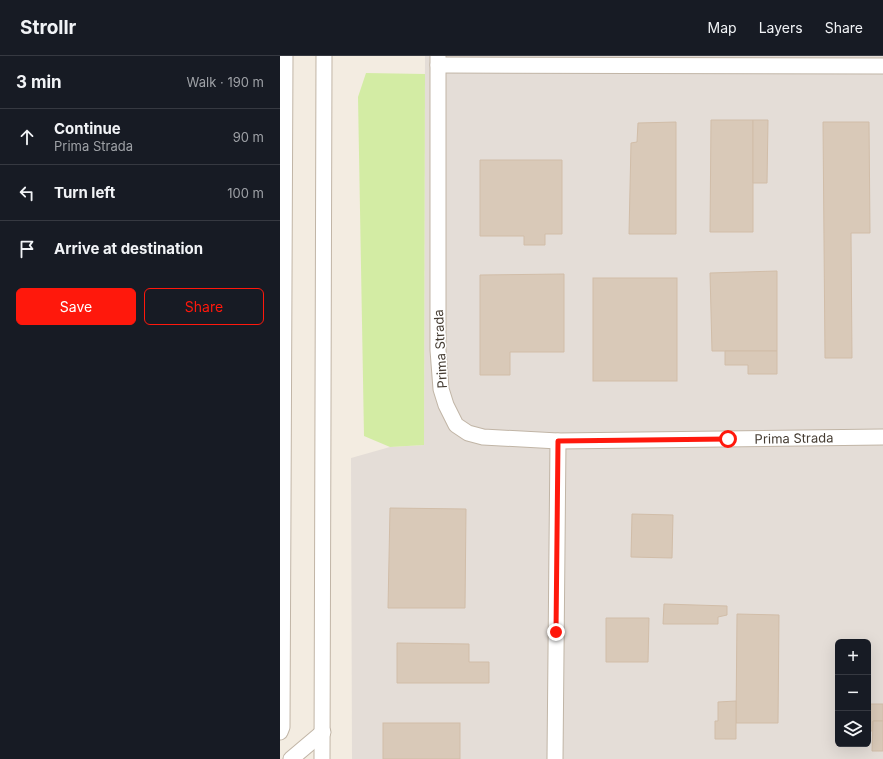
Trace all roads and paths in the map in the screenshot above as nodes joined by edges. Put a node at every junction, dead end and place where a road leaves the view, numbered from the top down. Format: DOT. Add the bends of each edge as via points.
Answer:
graph roads {
  1 [pos="285,56"];
  2 [pos="324,56"];
  3 [pos="438,60"];
  4 [pos="883,66"];
  5 [pos="883,437"];
  6 [pos="558,441"];
  7 [pos="280,732"];
  8 [pos="323,732"];
  9 [pos="291,759"];
  10 [pos="322,759"];
  11 [pos="555,759"];
  1 -- 7 [label="street"];
  2 -- 8 [label="street"];
  3 -- 4 [label="street"];
  3 -- 6 [label="street, Prima Strada" via="438,350 441,389 446,405 456,425 468,433 483,438"];
  5 -- 6 [label="street, Prima Strada"];
  6 -- 11 [label="street"];
  8 -- 9 [label="street"];
  8 -- 10 [label="street"];
}
